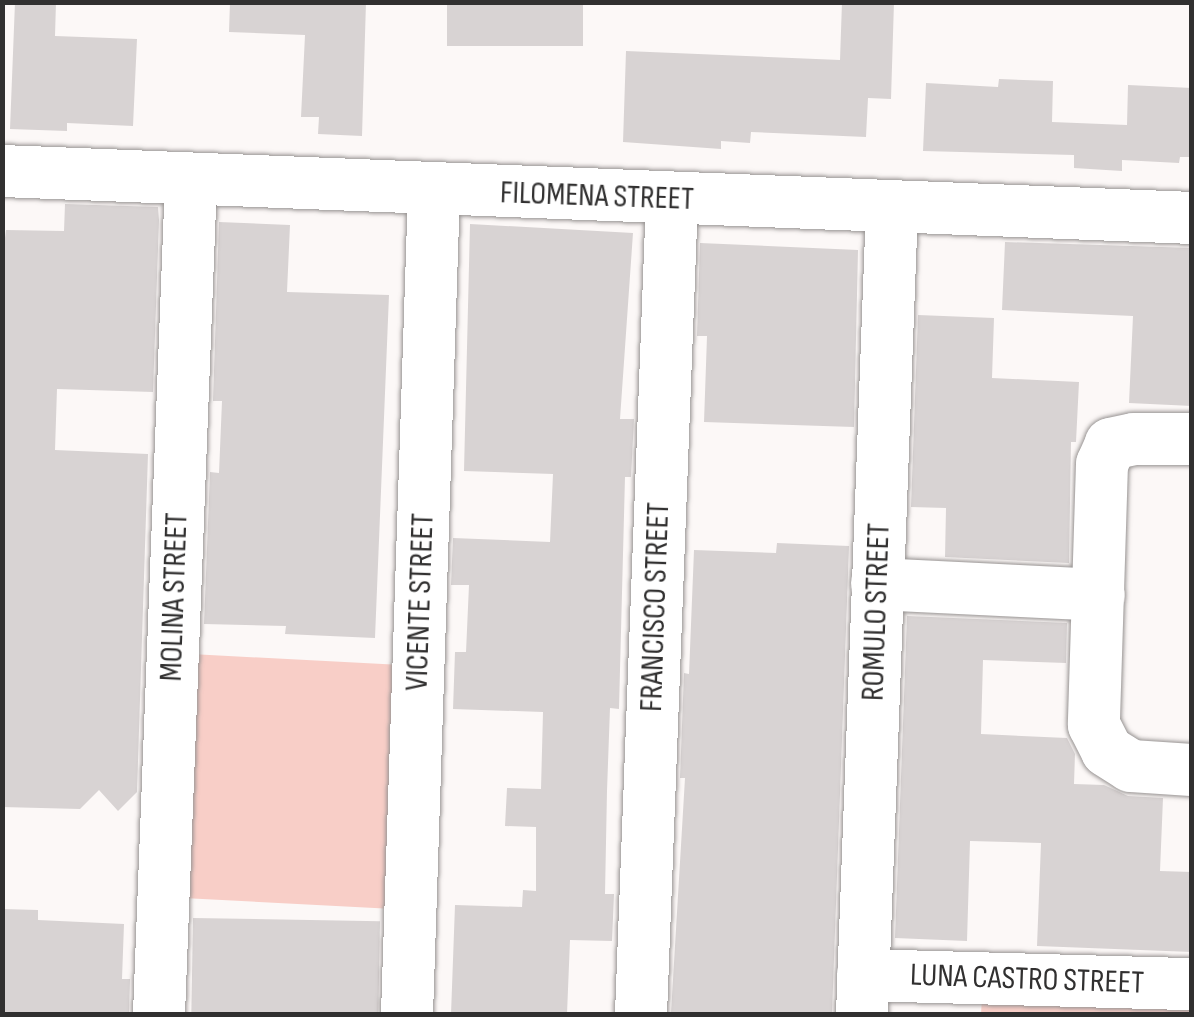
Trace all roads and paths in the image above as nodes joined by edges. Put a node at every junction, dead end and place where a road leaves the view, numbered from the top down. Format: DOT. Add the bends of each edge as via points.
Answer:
graph roads {
  1 [pos="2,172"];
  2 [pos="192,180"];
  3 [pos="434,190"];
  4 [pos="672,200"];
  5 [pos="892,208"];
  6 [pos="1192,218"];
  7 [pos="1192,439"];
  8 [pos="877,584"];
  9 [pos="1098,594"];
  10 [pos="1192,770"];
  11 [pos="1192,984"];
  12 [pos="862,995"];
  13 [pos="159,1014"];
  14 [pos="408,1014"];
  15 [pos="641,1014"];
  1 -- 2 [label="street, FILOMENA STREET"];
  2 -- 3 [label="street, FILOMENA STREET"];
  2 -- 13 [label="street, MOLINA STREET"];
  3 -- 4 [label="street, FILOMENA STREET"];
  3 -- 14 [label="street, VICENTE STREET"];
  4 -- 5 [label="street, FILOMENA STREET"];
  4 -- 15 [label="street, FRANCISCO STREET"];
  5 -- 6 [label="street, FILOMENA STREET"];
  5 -- 8 [label="street, ROMULO STREET"];
  7 -- 9 [label="street" via="1112,444 1102,464"];
  8 -- 9 [label="street"];
  8 -- 12 [label="street, ROMULO STREET"];
  9 -- 10 [label="street" via="1094,725 1107,751 1131,766"];
  11 -- 12 [label="street, LUNA CASTRO STREET"];
}
